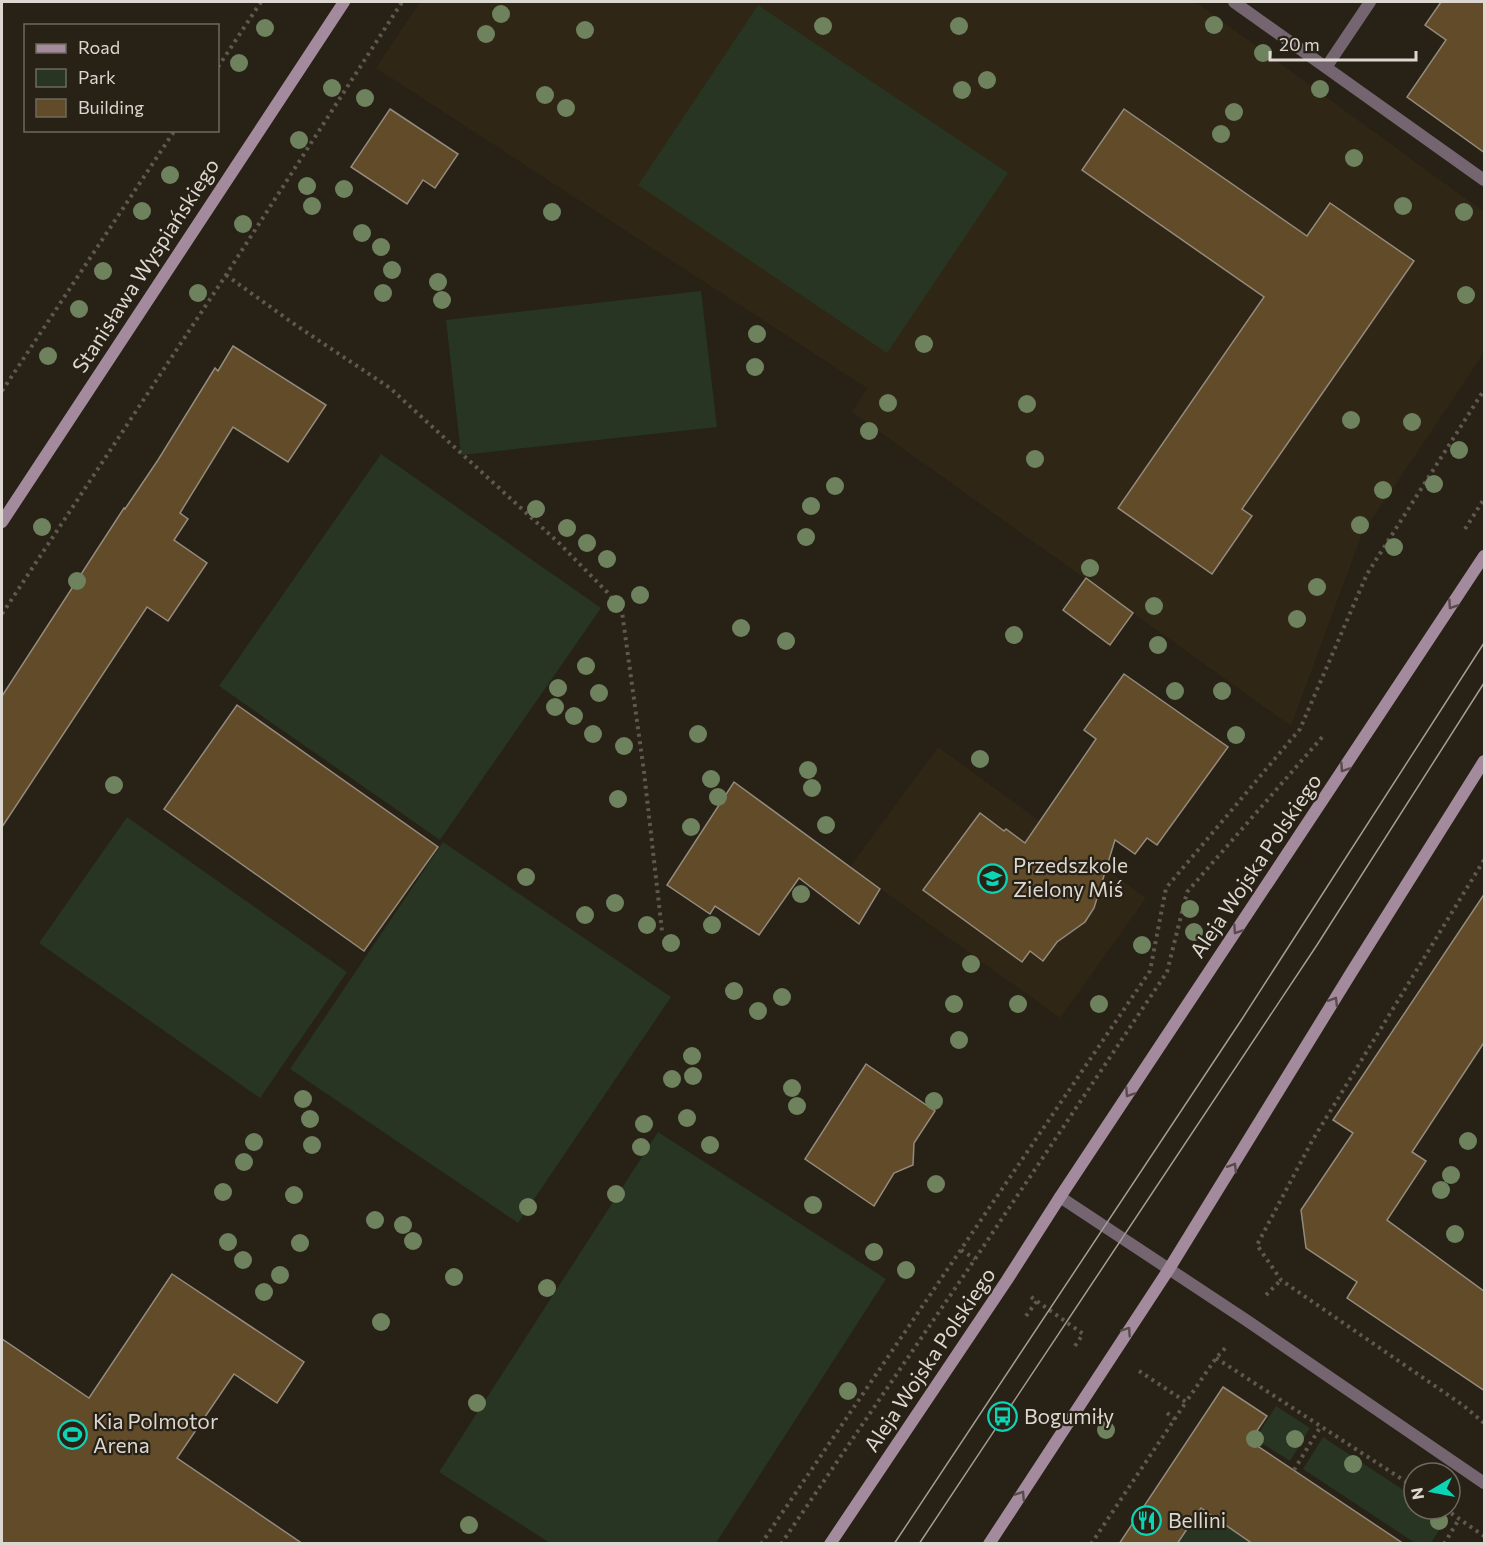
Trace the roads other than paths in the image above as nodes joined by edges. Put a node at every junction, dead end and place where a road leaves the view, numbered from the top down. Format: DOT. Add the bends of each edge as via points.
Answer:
graph roads {
  1 [pos="344,2"];
  2 [pos="1234,2"];
  3 [pos="1370,2"];
  4 [pos="1327,66"];
  5 [pos="1485,180"];
  6 [pos="2,522"];
  7 [pos="1485,556"];
  8 [pos="1485,761"];
  9 [pos="1060,1197"];
  10 [pos="1170,1269"];
  11 [pos="1485,1483"];
  12 [pos="830,1544"];
  13 [pos="989,1544"];
  1 -- 6 [label="main road, Stanisława Wyspiańskiego"];
  2 -- 4 [label="street"];
  3 -- 4 [label="street"];
  4 -- 5 [label="street"];
  7 -- 9 [label="main road, Aleja Wojska Polskiego, one-way"];
  10 -- 8 [label="main road, one-way"];
  9 -- 10 [label="street"];
  9 -- 12 [label="main road, Aleja Wojska Polskiego"];
  10 -- 11 [label="street"];
  13 -- 10 [label="main road, one-way"];
}
